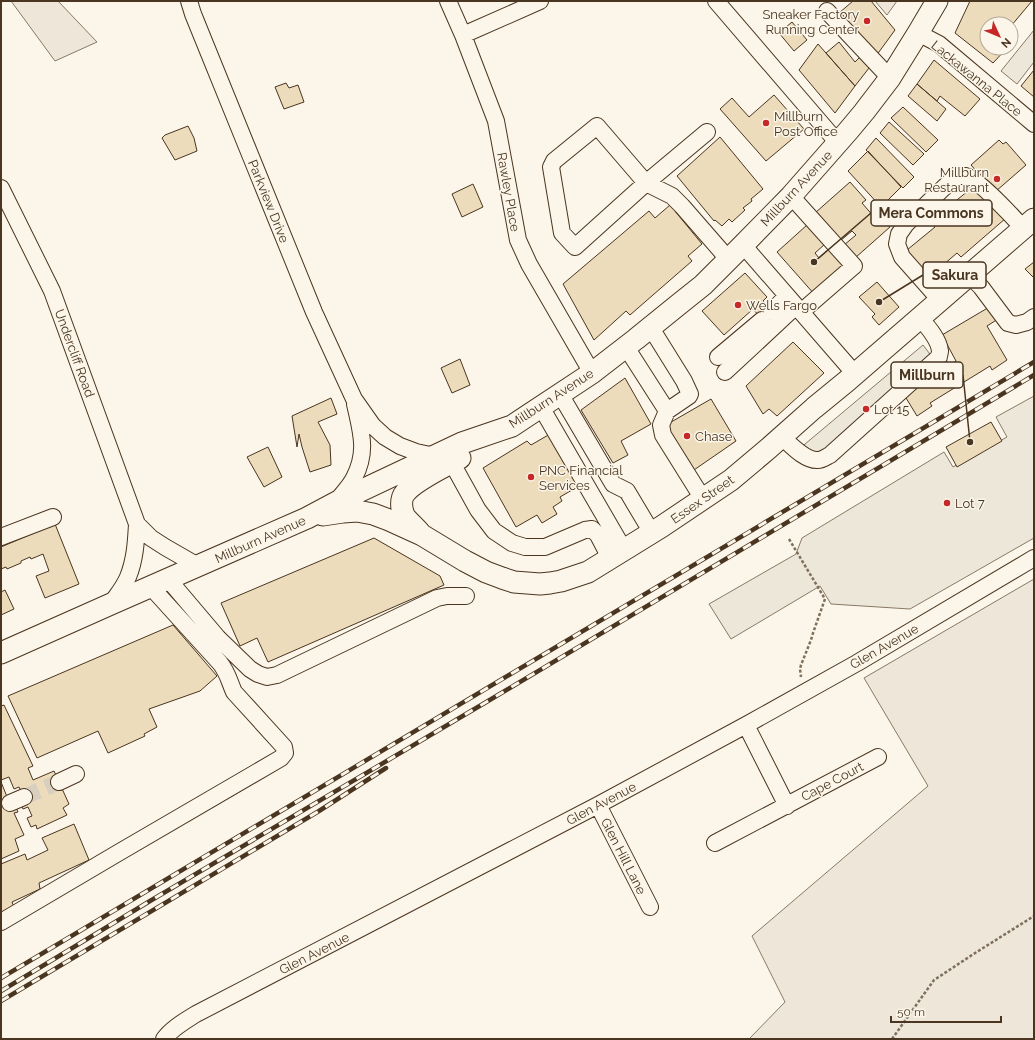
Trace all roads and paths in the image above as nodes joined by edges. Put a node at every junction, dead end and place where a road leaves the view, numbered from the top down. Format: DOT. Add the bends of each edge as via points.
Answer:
graph roads {
  1 [pos="189,1"];
  2 [pos="448,1"];
  3 [pos="540,1"];
  4 [pos="716,1"];
  5 [pos="937,1"];
  6 [pos="826,11"];
  7 [pos="918,33"];
  8 [pos="463,35"];
  9 [pos="890,78"];
  10 [pos="1034,124"];
  11 [pos="707,132"];
  12 [pos="838,142"];
  13 [pos="646,183"];
  14 [pos="1,188"];
  15 [pos="791,196"];
  16 [pos="1029,223"];
  17 [pos="743,245"];
  18 [pos="728,260"];
  19 [pos="969,275"];
  20 [pos="940,300"];
  21 [pos="795,305"];
  22 [pos="1034,317"];
  23 [pos="920,318"];
  24 [pos="651,328"];
  25 [pos="626,347"];
  26 [pos="718,358"];
  27 [pos="725,372"];
  28 [pos="592,373"];
  29 [pos="855,374"];
  30 [pos="560,394"];
  31 [pos="354,399"];
  32 [pos="541,407"];
  33 [pos="667,411"];
  34 [pos="782,436"];
  35 [pos="443,459"];
  36 [pos="703,499"];
  37 [pos="337,502"];
  38 [pos="53,517"];
  39 [pos="307,518"];
  40 [pos="137,524"];
  41 [pos="652,533"];
  42 [pos="422,535"];
  43 [pos="1,537"];
  44 [pos="790,539"];
  45 [pos="617,554"];
  46 [pos="1034,558"];
  47 [pos="198,566"];
  48 [pos="159,583"];
  49 [pos="466,596"];
  50 [pos="111,604"];
  51 [pos="2,652"];
  52 [pos="800,677"];
  53 [pos="746,725"];
  54 [pos="878,757"];
  55 [pos="76,774"];
  56 [pos="59,782"];
  57 [pos="598,805"];
  58 [pos="787,806"];
  59 [pos="715,844"];
  60 [pos="650,907"];
  61 [pos="1034,916"];
  62 [pos="1,922"];
  63 [pos="164,1039"];
  64 [pos="892,1039"];
  1 -- 31 [label="street, Parkview Drive" via="314,312"];
  2 -- 8 [label="street, Rawley Place"];
  3 -- 8 [label="street"];
  4 -- 12 [label="street"];
  5 -- 7 [label="main road, Millburn Avenue"];
  6 -- 9 [label="street"];
  7 -- 9 [label="main road, Millburn Avenue"];
  7 -- 10 [label="street, Lackawanna Place" via="939,44"];
  8 -- 28 [label="street, Rawley Place" via="496,121 518,240 529,264"];
  9 -- 12 [label="main road, Millburn Avenue"];
  11 -- 13 [label="street"];
  12 -- 15 [label="main road, Millburn Avenue"];
  13 -- 13 [label="street" via="596,126 554,161 551,167 562,233 575,247"];
  13 -- 18 [label="street" via="672,196"];
  14 -- 40 [label="street, Undercliff Road" via="52,291"];
  15 -- 17 [label="main road, Millburn Avenue"];
  15 -- 21 [label="street" via="854,266"];
  16 -- 19 [label="main road, Essex Street"];
  16 -- 20 [label="street" via="1012,216 976,181 966,176 956,176 906,224 899,234 897,244 902,257"];
  17 -- 18 [label="main road, Millburn Avenue"];
  17 -- 21 [label="street"];
  18 -- 24 [label="main road, Millburn Avenue" via="703,285"];
  19 -- 20 [label="main road, Essex Street"];
  19 -- 22 [label="street" via="1008,323 1016,325"];
  20 -- 23 [label="main road, Essex Street"];
  21 -- 26 [label="street" via="767,315"];
  21 -- 27 [label="street"];
  21 -- 29 [label="street"];
  23 -- 29 [label="main road, Essex Street"];
  23 -- 34 [label="street" via="936,339 940,350 939,357 830,455 820,460 811,460"];
  24 -- 25 [label="main road, Millburn Avenue"];
  24 -- 33 [label="street" via="690,394"];
  25 -- 28 [label="main road, Millburn Avenue"];
  25 -- 33 [label="street"];
  28 -- 30 [label="main road, Millburn Avenue"];
  29 -- 34 [label="main road, Essex Street"];
  30 -- 32 [label="main road, Millburn Avenue"];
  30 -- 41 [label="street" via="613,484 627,491"];
  31 -- 35 [label="street, Parkview Drive" via="373,426 385,437 400,446"];
  31 -- 37 [label="street, Parkview Drive" via="363,452 353,480"];
  32 -- 35 [label="main road, Millburn Avenue" via="512,426"];
  32 -- 45 [label="street"];
  33 -- 36 [label="street" via="661,425 663,435"];
  34 -- 36 [label="main road, Essex Street" via="731,480"];
  35 -- 37 [label="main road, Millburn Avenue"];
  35 -- 42 [label="main road" via="414,484 402,500 406,517"];
  35 -- 45 [label="street" via="494,531 512,543 525,547 545,547 592,529"];
  36 -- 41 [label="main road, Essex Street"];
  37 -- 39 [label="main road, Millburn Avenue"];
  38 -- 43 [label="street"];
  39 -- 42 [label="main road, Essex Street" via="357,511 389,520"];
  39 -- 47 [label="main road, Millburn Avenue"];
  40 -- 47 [label="street, Undercliff Road" via="151,538"];
  40 -- 50 [label="street, Undercliff Road" via="135,551 128,577"];
  41 -- 45 [label="main road, Essex Street"];
  42 -- 45 [label="main road, Essex Street" via="486,572 514,582 540,584 561,581 588,572"];
  44 -- 52 [label="path" via="825,599 801,665"];
  46 -- 53 [label="street, Glen Avenue" via="857,663"];
  47 -- 48 [label="main road, Millburn Avenue"];
  48 -- 49 [label="street" via="250,669 267,677 277,675 437,598"];
  48 -- 50 [label="main road, Millburn Avenue"];
  48 -- 62 [label="street" via="220,663 234,692 284,747 285,753 281,758"];
  50 -- 51 [label="main road, Millburn Avenue"];
  53 -- 57 [label="street, Glen Avenue"];
  53 -- 58 [label="street, Cape Court"];
  54 -- 58 [label="street, Cape Court"];
  55 -- 56 [label="street"];
  57 -- 60 [label="street, Glen Hill Lane"];
  57 -- 63 [label="street, Glen Avenue" via="196,1014"];
  58 -- 59 [label="street, Cape Court"];
  61 -- 64 [label="path" via="934,980"];
}
